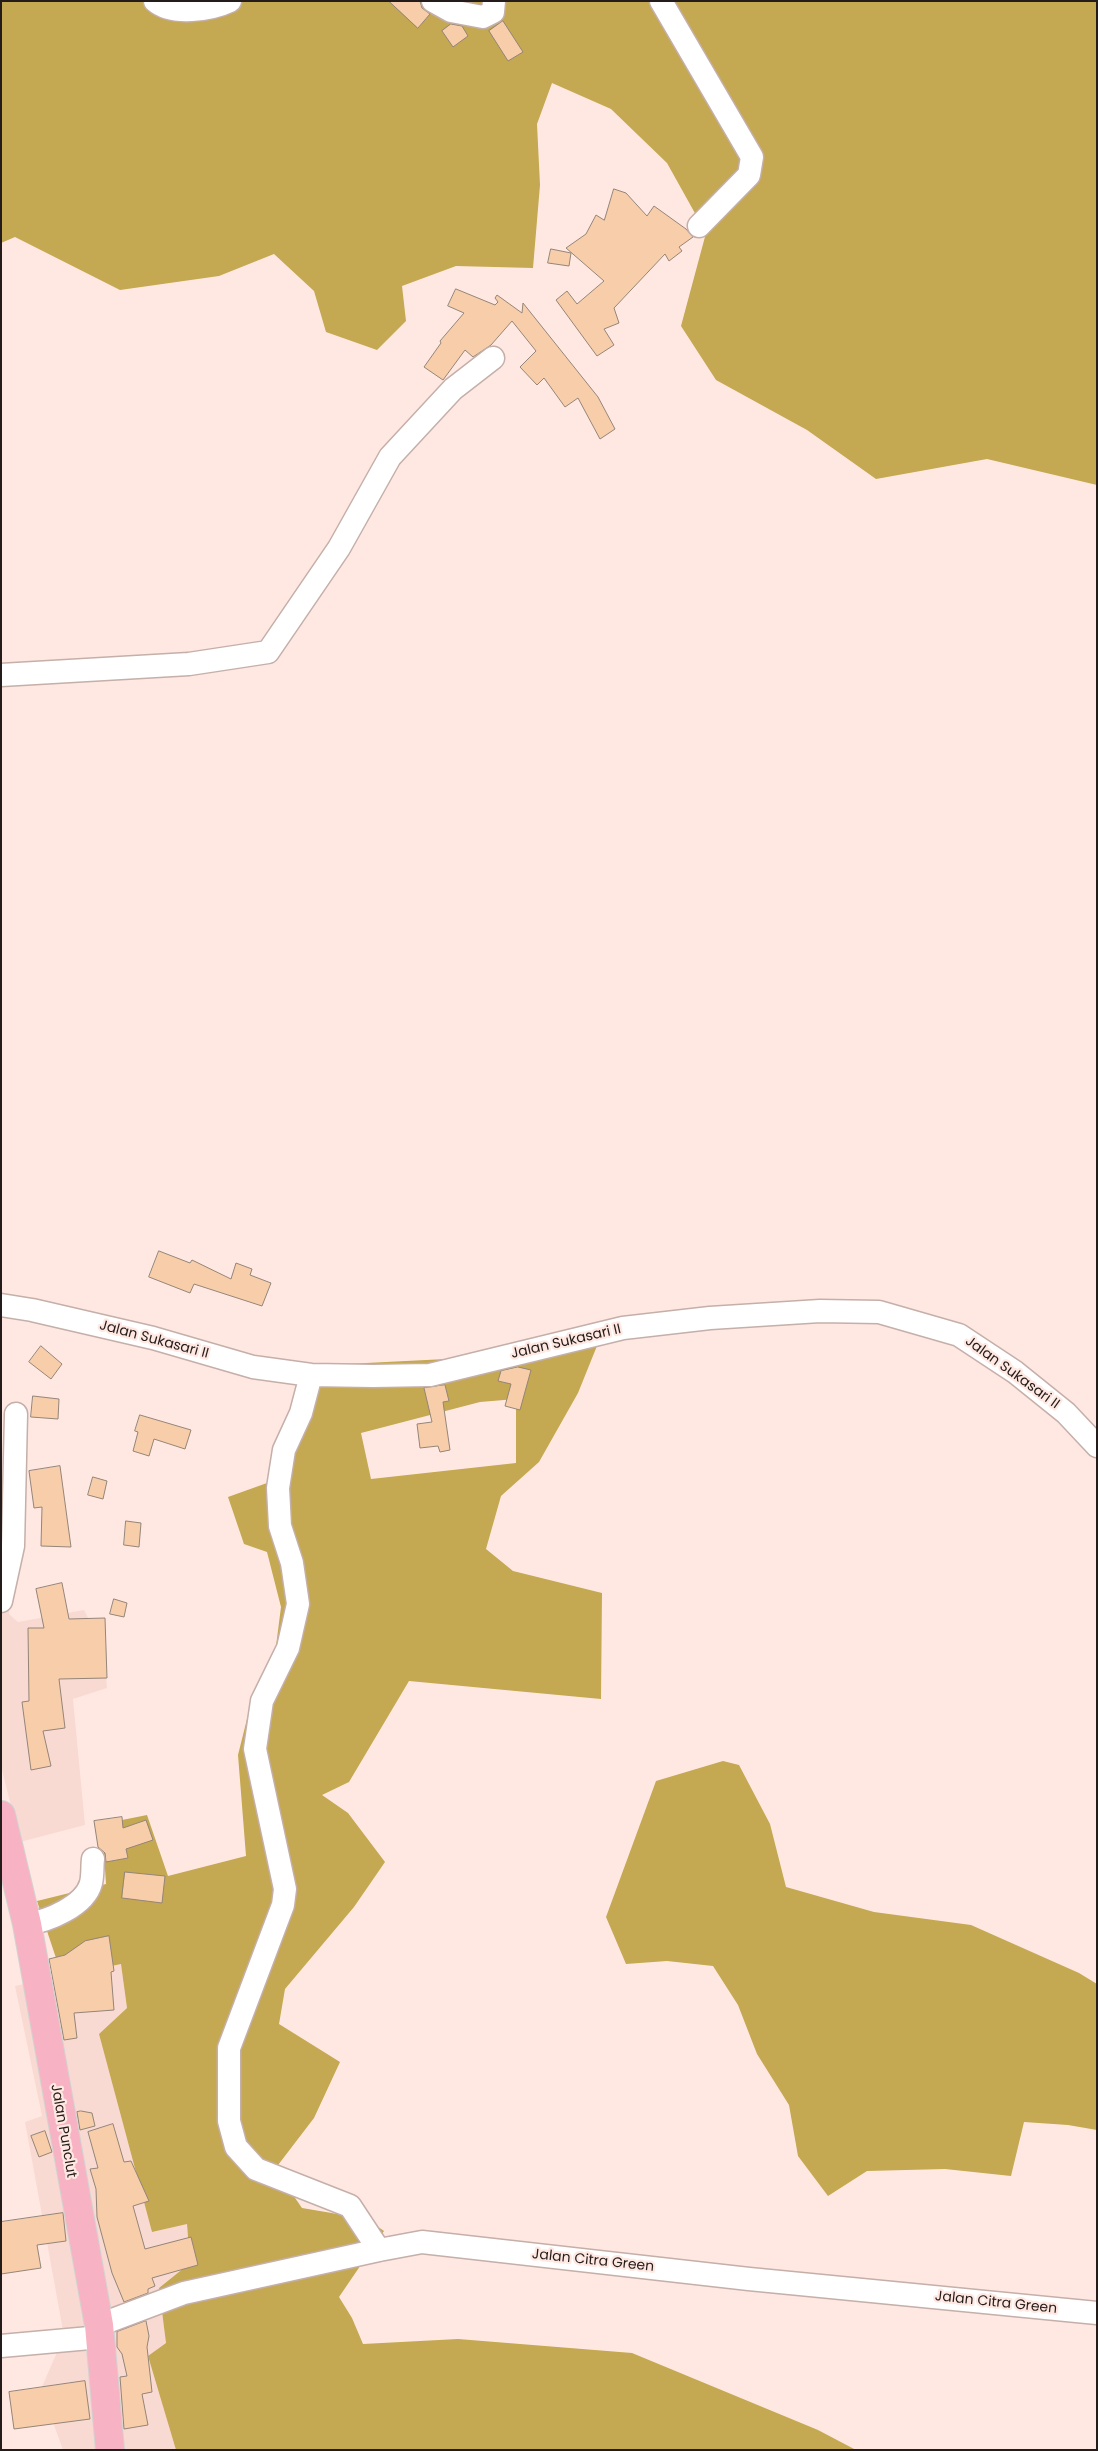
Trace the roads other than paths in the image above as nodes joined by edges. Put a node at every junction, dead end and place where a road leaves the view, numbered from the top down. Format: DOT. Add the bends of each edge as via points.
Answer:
graph roads {
  1 [pos="155,1"];
  2 [pos="230,1"];
  3 [pos="433,1"];
  4 [pos="494,1"];
  5 [pos="661,1"];
  6 [pos="699,226"];
  7 [pos="493,358"];
  8 [pos="1,675"];
  9 [pos="1,1305"];
  10 [pos="311,1375"];
  11 [pos="16,1414"];
  12 [pos="1097,1446"];
  13 [pos="1,1601"];
  14 [pos="1,1815"];
  15 [pos="93,1859"];
  16 [pos="27,1924"];
  17 [pos="379,2250"];
  18 [pos="1097,2313"];
  19 [pos="100,2331"];
  20 [pos="1,2346"];
  21 [pos="110,2450"];
  1 -- 2 [label="street" via="178,9 217,7"];
  3 -- 4 [label="street" via="463,15 483,18 493,12"];
  5 -- 6 [label="street" via="752,157 749,175"];
  7 -- 8 [label="street" via="453,389 390,457 340,548 268,652 189,664"];
  9 -- 10 [label="street, Jalan Sukasari II" via="153,1338 253,1367"];
  10 -- 12 [label="street, Jalan Sukasari II" via="430,1375 623,1328 820,1311 879,1312 960,1334 1066,1413"];
  10 -- 17 [label="street" via="301,1413 284,1450 278,1488 280,1526 292,1563 298,1604 288,1648 262,1701 255,1749 285,1889 283,1905 229,2048 229,2121 236,2147 256,2169 350,2206"];
  11 -- 13 [label="street" via="13,1546"];
  14 -- 16 [label="main road, Jalan Punclut"];
  15 -- 16 [label="street" via="91,1884 82,1898 46,1921"];
  16 -- 19 [label="main road, Jalan Punclut"];
  17 -- 18 [label="street, Jalan Citra Green" via="422,2242 748,2279"];
  17 -- 19 [label="street, Jalan Citra Green" via="184,2293"];
  19 -- 20 [label="street, Jalan Citra Green"];
  19 -- 21 [label="main road, Jalan Punclut"];
}
